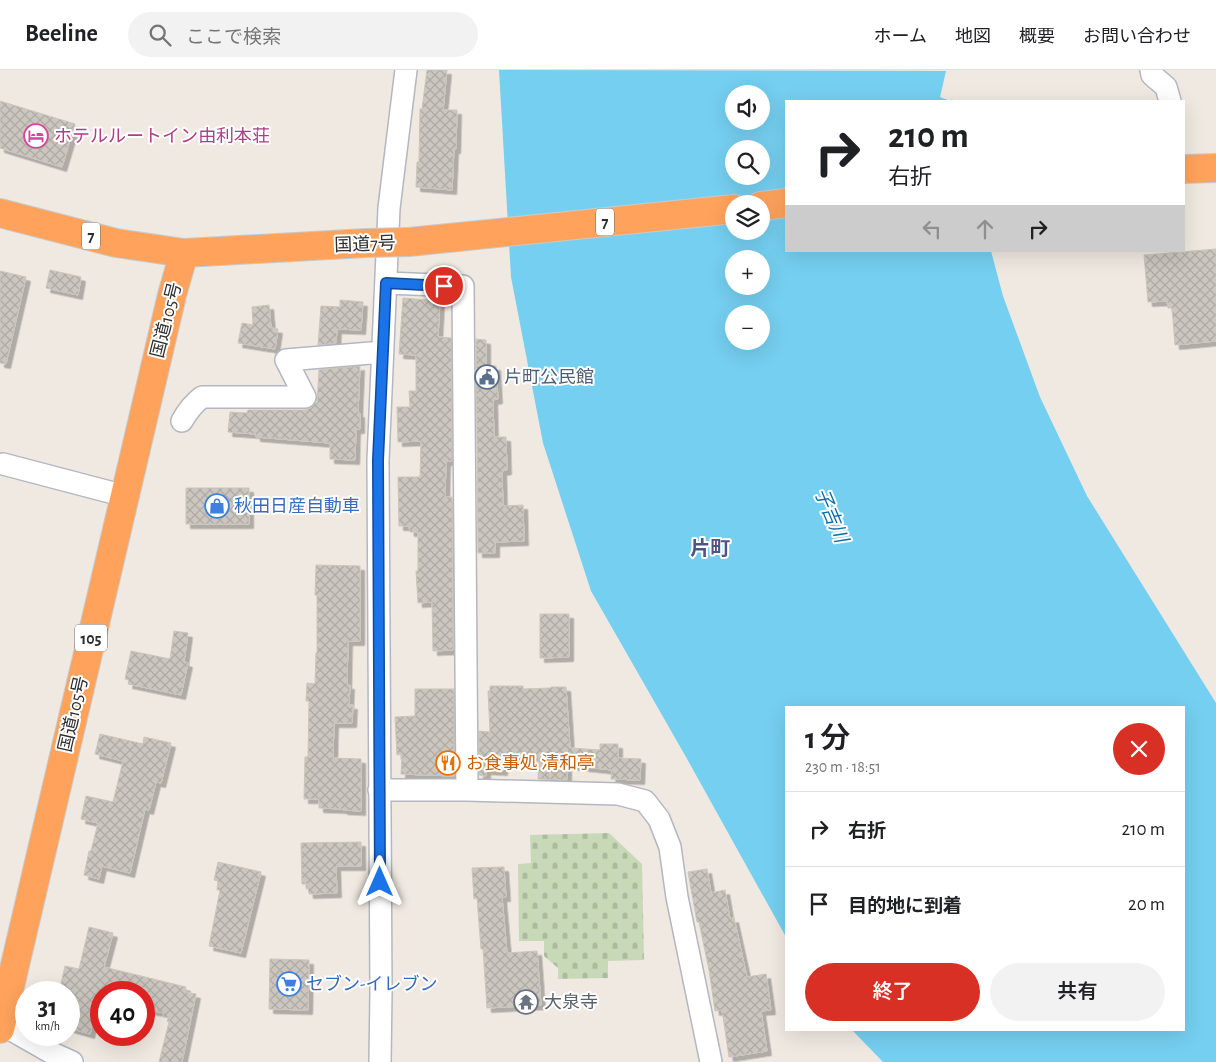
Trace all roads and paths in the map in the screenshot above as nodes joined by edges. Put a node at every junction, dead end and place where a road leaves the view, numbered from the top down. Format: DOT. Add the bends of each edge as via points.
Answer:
graph roads {
  1 [pos="406,70"];
  2 [pos="1151,70"];
  3 [pos="1168,94"];
  4 [pos="1216,168"];
  5 [pos="1185,169"];
  6 [pos="785,203"];
  7 [pos="770,205"];
  8 [pos="725,210"];
  9 [pos="0,213"];
  10 [pos="184,253"];
  11 [pos="386,283"];
  12 [pos="383,352"];
  13 [pos="182,421"];
  14 [pos="3,464"];
  15 [pos="124,496"];
  16 [pos="379,790"];
  17 [pos="467,790"];
  18 [pos="0,1027"];
  19 [pos="72,1062"];
  20 [pos="380,1062"];
  21 [pos="711,1062"];
  1 -- 11 [label="street" via="389,208"];
  2 -- 3 [label="street"];
  4 -- 5 [label="highway"];
  6 -- 7 [label="highway"];
  8 -- 10 [label="highway, 国道7号 / 7, bridge" via="409,242"];
  9 -- 10 [label="highway, 国道7号 / 7" via="116,242"];
  10 -- 15 [label="highway, 国道105号 / 105"];
  11 -- 12 [label="street"];
  11 -- 17 [label="street" via="463,286"];
  12 -- 13 [label="street" via="286,360 305,397 202,397 187,411"];
  12 -- 16 [label="street" via="378,460"];
  14 -- 15 [label="street"];
  15 -- 18 [label="highway, 国道105号 / 105"];
  16 -- 17 [label="street"];
  16 -- 20 [label="street"];
  17 -- 21 [label="street" via="618,794 645,801 658,819 670,847"];
  18 -- 19 [label="street"];
}
